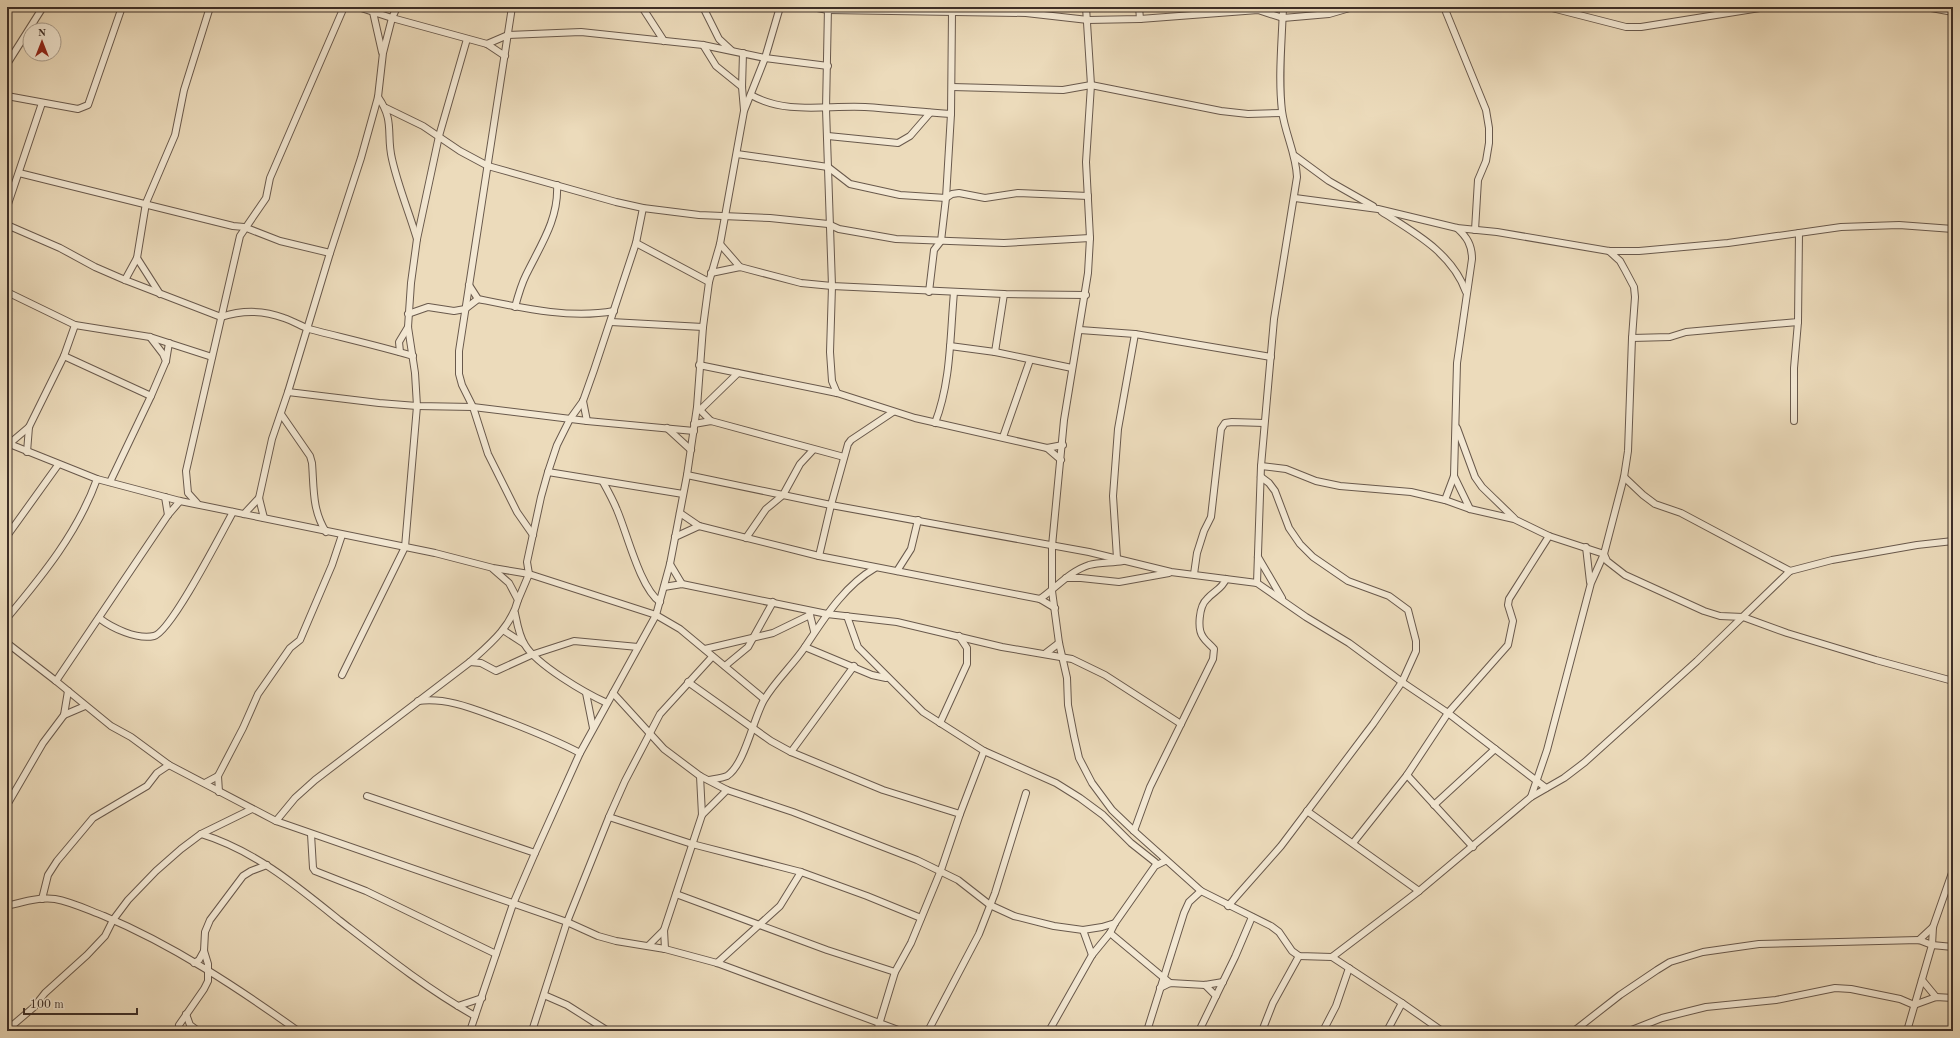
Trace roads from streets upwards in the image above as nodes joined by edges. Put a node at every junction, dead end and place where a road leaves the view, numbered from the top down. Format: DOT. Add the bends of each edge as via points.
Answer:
graph roads {
  1 [pos="43,7"];
  2 [pos="122,7"];
  3 [pos="210,7"];
  4 [pos="344,7"];
  5 [pos="358,7"];
  6 [pos="397,7"];
  7 [pos="512,7"];
  8 [pos="642,7"];
  9 [pos="703,7"];
  10 [pos="780,7"];
  11 [pos="812,7"];
  12 [pos="1086,7"];
  13 [pos="1139,7"];
  14 [pos="1283,7"];
  15 [pos="1353,7"];
  16 [pos="1422,7"];
  17 [pos="1446,7"];
  18 [pos="1548,7"];
  19 [pos="1766,7"];
  20 [pos="1926,7"];
  21 [pos="828,8"];
  22 [pos="1260,8"];
  23 [pos="901,9"];
  24 [pos="373,12"];
  25 [pos="952,12"];
  26 [pos="1953,12"];
  27 [pos="392,18"];
  28 [pos="1283,18"];
  29 [pos="1140,19"];
  30 [pos="1088,20"];
  31 [pos="508,35"];
  32 [pos="468,39"];
  33 [pos="664,41"];
  34 [pos="487,44"];
  35 [pos="703,45"];
  36 [pos="733,51"];
  37 [pos="383,53"];
  38 [pos="743,53"];
  39 [pos="505,56"];
  40 [pos="765,58"];
  41 [pos="7,64"];
  42 [pos="828,66"];
  43 [pos="1091,85"];
  44 [pos="742,87"];
  45 [pos="952,87"];
  46 [pos="751,95"];
  47 [pos="7,96"];
  48 [pos="378,97"];
  49 [pos="42,103"];
  50 [pos="386,108"];
  51 [pos="826,109"];
  52 [pos="744,111"];
  53 [pos="930,113"];
  54 [pos="1282,113"];
  55 [pos="951,114"];
  56 [pos="439,136"];
  57 [pos="828,136"];
  58 [pos="737,154"];
  59 [pos="1295,156"];
  60 [pos="488,166"];
  61 [pos="828,167"];
  62 [pos="19,173"];
  63 [pos="557,186"];
  64 [pos="1088,196"];
  65 [pos="946,198"];
  66 [pos="1295,198"];
  67 [pos="146,203"];
  68 [pos="7,207"];
  69 [pos="643,208"];
  70 [pos="1378,209"];
  71 [pos="726,216"];
  72 [pos="828,224"];
  73 [pos="7,225"];
  74 [pos="233,226"];
  75 [pos="244,227"];
  76 [pos="1457,228"];
  77 [pos="1953,229"];
  78 [pos="1475,230"];
  79 [pos="1799,233"];
  80 [pos="240,236"];
  81 [pos="1090,238"];
  82 [pos="417,239"];
  83 [pos="941,241"];
  84 [pos="636,243"];
  85 [pos="720,244"];
  86 [pos="1609,251"];
  87 [pos="330,252"];
  88 [pos="137,258"];
  89 [pos="740,267"];
  90 [pos="711,273"];
  91 [pos="125,280"];
  92 [pos="709,282"];
  93 [pos="469,285"];
  94 [pos="832,286"];
  95 [pos="7,292"];
  96 [pos="929,292"];
  97 [pos="954,292"];
  98 [pos="1466,293"];
  99 [pos="160,294"];
  100 [pos="1004,294"];
  101 [pos="1086,295"];
  102 [pos="478,300"];
  103 [pos="515,307"];
  104 [pos="466,309"];
  105 [pos="614,311"];
  106 [pos="408,314"];
  107 [pos="221,317"];
  108 [pos="611,322"];
  109 [pos="1798,322"];
  110 [pos="75,325"];
  111 [pos="408,327"];
  112 [pos="703,327"];
  113 [pos="308,328"];
  114 [pos="1080,330"];
  115 [pos="1135,334"];
  116 [pos="150,337"];
  117 [pos="1632,338"];
  118 [pos="399,342"];
  119 [pos="169,343"];
  120 [pos="950,346"];
  121 [pos="389,348"];
  122 [pos="400,352"];
  123 [pos="995,352"];
  124 [pos="64,356"];
  125 [pos="413,356"];
  126 [pos="212,357"];
  127 [pos="1271,357"];
  128 [pos="1030,360"];
  129 [pos="166,361"];
  130 [pos="699,365"];
  131 [pos="1072,368"];
  132 [pos="738,372"];
  133 [pos="832,381"];
  134 [pos="823,390"];
  135 [pos="288,392"];
  136 [pos="837,393"];
  137 [pos="151,396"];
  138 [pos="583,401"];
  139 [pos="417,406"];
  140 [pos="473,407"];
  141 [pos="698,408"];
  142 [pos="893,412"];
  143 [pos="281,414"];
  144 [pos="570,419"];
  145 [pos="587,421"];
  146 [pos="711,421"];
  147 [pos="1794,421"];
  148 [pos="935,423"];
  149 [pos="1264,423"];
  150 [pos="1456,425"];
  151 [pos="29,427"];
  152 [pos="694,427"];
  153 [pos="667,428"];
  154 [pos="1003,437"];
  155 [pos="8,444"];
  156 [pos="1063,445"];
  157 [pos="1046,448"];
  158 [pos="691,450"];
  159 [pos="813,450"];
  160 [pos="27,452"];
  161 [pos="844,458"];
  162 [pos="1061,460"];
  163 [pos="58,465"];
  164 [pos="1261,466"];
  165 [pos="548,472"];
  166 [pos="687,475"];
  167 [pos="1454,476"];
  168 [pos="1260,477"];
  169 [pos="1624,477"];
  170 [pos="97,479"];
  171 [pos="110,482"];
  172 [pos="603,482"];
  173 [pos="683,494"];
  174 [pos="783,495"];
  175 [pos="165,497"];
  176 [pos="260,498"];
  177 [pos="1445,500"];
  178 [pos="180,501"];
  179 [pos="198,504"];
  180 [pos="831,505"];
  181 [pos="1470,509"];
  182 [pos="233,512"];
  183 [pos="680,513"];
  184 [pos="244,514"];
  185 [pos="168,515"];
  186 [pos="264,518"];
  187 [pos="1514,519"];
  188 [pos="918,520"];
  189 [pos="699,526"];
  190 [pos="326,532"];
  191 [pos="342,535"];
  192 [pos="533,535"];
  193 [pos="7,536"];
  194 [pos="1549,536"];
  195 [pos="676,537"];
  196 [pos="746,538"];
  197 [pos="1953,541"];
  198 [pos="1052,546"];
  199 [pos="1586,547"];
  200 [pos="405,548"];
  201 [pos="1604,554"];
  202 [pos="819,556"];
  203 [pos="1258,556"];
  204 [pos="1117,558"];
  205 [pos="1125,561"];
  206 [pos="527,562"];
  207 [pos="670,564"];
  208 [pos="493,568"];
  209 [pos="876,568"];
  210 [pos="897,571"];
  211 [pos="1790,571"];
  212 [pos="517,572"];
  213 [pos="1171,572"];
  214 [pos="529,574"];
  215 [pos="1194,574"];
  216 [pos="1066,578"];
  217 [pos="1226,579"];
  218 [pos="1257,583"];
  219 [pos="1591,583"];
  220 [pos="682,584"];
  221 [pos="664,587"];
  222 [pos="1052,591"];
  223 [pos="1040,599"];
  224 [pos="518,600"];
  225 [pos="1283,600"];
  226 [pos="660,602"];
  227 [pos="773,602"];
  228 [pos="1055,608"];
  229 [pos="515,612"];
  230 [pos="810,613"];
  231 [pos="656,614"];
  232 [pos="827,614"];
  233 [pos="847,616"];
  234 [pos="1743,617"];
  235 [pos="7,618"];
  236 [pos="99,618"];
  237 [pos="503,630"];
  238 [pos="814,631"];
  239 [pos="959,636"];
  240 [pos="753,638"];
  241 [pos="1059,642"];
  242 [pos="7,643"];
  243 [pos="524,643"];
  244 [pos="805,646"];
  245 [pos="638,647"];
  246 [pos="705,649"];
  247 [pos="1046,653"];
  248 [pos="531,655"];
  249 [pos="1062,656"];
  250 [pos="712,657"];
  251 [pos="470,662"];
  252 [pos="725,666"];
  253 [pos="854,666"];
  254 [pos="342,675"];
  255 [pos="888,678"];
  256 [pos="56,680"];
  257 [pos="1953,681"];
  258 [pos="688,682"];
  259 [pos="1402,682"];
  260 [pos="68,691"];
  261 [pos="586,693"];
  262 [pos="613,693"];
  263 [pos="764,699"];
  264 [pos="417,701"];
  265 [pos="608,703"];
  266 [pos="85,706"];
  267 [pos="1448,713"];
  268 [pos="64,715"];
  269 [pos="940,723"];
  270 [pos="1181,724"];
  271 [pos="752,726"];
  272 [pos="593,728"];
  273 [pos="649,733"];
  274 [pos="1495,749"];
  275 [pos="984,751"];
  276 [pos="791,752"];
  277 [pos="580,753"];
  278 [pos="169,764"];
  279 [pos="1407,775"];
  280 [pos="218,776"];
  281 [pos="700,776"];
  282 [pos="726,776"];
  283 [pos="709,780"];
  284 [pos="1537,782"];
  285 [pos="205,783"];
  286 [pos="1546,788"];
  287 [pos="726,790"];
  288 [pos="219,792"];
  289 [pos="1026,793"];
  290 [pos="367,796"];
  291 [pos="1531,797"];
  292 [pos="1434,805"];
  293 [pos="7,806"];
  294 [pos="252,809"];
  295 [pos="1307,811"];
  296 [pos="960,814"];
  297 [pos="702,815"];
  298 [pos="609,817"];
  299 [pos="276,822"];
  300 [pos="212,829"];
  301 [pos="1134,831"];
  302 [pos="201,834"];
  303 [pos="311,834"];
  304 [pos="213,838"];
  305 [pos="1353,843"];
  306 [pos="692,844"];
  307 [pos="1473,847"];
  308 [pos="1155,851"];
  309 [pos="535,853"];
  310 [pos="1165,861"];
  311 [pos="1155,864"];
  312 [pos="267,865"];
  313 [pos="941,870"];
  314 [pos="1953,870"];
  315 [pos="801,872"];
  316 [pos="1200,891"];
  317 [pos="1419,891"];
  318 [pos="995,893"];
  319 [pos="676,894"];
  320 [pos="980,897"];
  321 [pos="42,899"];
  322 [pos="513,904"];
  323 [pos="990,905"];
  324 [pos="7,906"];
  325 [pos="1228,906"];
  326 [pos="1252,917"];
  327 [pos="921,918"];
  328 [pos="113,920"];
  329 [pos="567,922"];
  330 [pos="1115,923"];
  331 [pos="760,926"];
  332 [pos="1933,927"];
  333 [pos="664,930"];
  334 [pos="1083,930"];
  335 [pos="1110,933"];
  336 [pos="1919,940"];
  337 [pos="649,945"];
  338 [pos="1932,945"];
  339 [pos="1953,947"];
  340 [pos="665,949"];
  341 [pos="204,951"];
  342 [pos="496,954"];
  343 [pos="1092,955"];
  344 [pos="1299,956"];
  345 [pos="1332,957"];
  346 [pos="194,963"];
  347 [pos="717,963"];
  348 [pos="1349,968"];
  349 [pos="208,971"];
  350 [pos="895,972"];
  351 [pos="1163,978"];
  352 [pos="1922,980"];
  353 [pos="1223,982"];
  354 [pos="1170,983"];
  355 [pos="1205,985"];
  356 [pos="1160,988"];
  357 [pos="544,995"];
  358 [pos="1216,996"];
  359 [pos="1936,997"];
  360 [pos="482,998"];
  361 [pos="1953,998"];
  362 [pos="1402,1003"];
  363 [pos="1914,1005"];
  364 [pos="458,1006"];
  365 [pos="186,1014"];
  366 [pos="475,1016"];
  367 [pos="879,1022"];
  368 [pos="179,1025"];
  369 [pos="190,1025"];
  370 [pos="7,1030"];
  371 [pos="175,1031"];
  372 [pos="198,1031"];
  373 [pos="298,1031"];
  374 [pos="470,1031"];
  375 [pos="532,1031"];
  376 [pos="608,1031"];
  377 [pos="877,1031"];
  378 [pos="901,1031"];
  379 [pos="928,1031"];
  380 [pos="1050,1031"];
  381 [pos="1147,1031"];
  382 [pos="1200,1031"];
  383 [pos="1262,1031"];
  384 [pos="1323,1031"];
  385 [pos="1387,1031"];
  386 [pos="1442,1031"];
  387 [pos="1574,1031"];
  388 [pos="1629,1031"];
  389 [pos="1907,1031"];
  1 -- 41 [label="street"];
  2 -- 49 [label="street" via="88,105 78,109"];
  3 -- 67 [label="street" via="184,90 175,135"];
  4 -- 75 [label="street" via="270,178 266,198"];
  5 -- 24 [label="street"];
  6 -- 27 [label="street"];
  7 -- 31 [label="street"];
  8 -- 33 [label="street"];
  9 -- 36 [label="street" via="719,39"];
  10 -- 40 [label="street"];
  11 -- 21 [label="street"];
  12 -- 30 [label="street"];
  13 -- 29 [label="street"];
  14 -- 28 [label="street"];
  15 -- 28 [label="street" via="1329,14"];
  16 -- 17 [label="street"];
  17 -- 78 [label="street" via="1486,110 1489,128 1486,161 1478,180"];
  18 -- 19 [label="street" via="1626,27 1641,27"];
  20 -- 26 [label="street"];
  21 -- 23 [label="street"];
  21 -- 42 [label="street"];
  22 -- 28 [label="street"];
  22 -- 29 [label="street"];
  23 -- 25 [label="street"];
  24 -- 27 [label="street"];
  24 -- 37 [label="street"];
  25 -- 30 [label="street" via="1026,13"];
  25 -- 45 [label="street"];
  27 -- 32 [label="street"];
  27 -- 37 [label="street"];
  28 -- 54 [label="street"];
  29 -- 30 [label="street"];
  30 -- 43 [label="street"];
  31 -- 33 [label="street" via="581,32 618,34"];
  31 -- 34 [label="street"];
  31 -- 39 [label="street"];
  32 -- 34 [label="street"];
  32 -- 56 [label="street"];
  33 -- 35 [label="street"];
  34 -- 39 [label="street"];
  35 -- 36 [label="street"];
  35 -- 44 [label="street" via="716,66"];
  36 -- 38 [label="street"];
  37 -- 48 [label="street"];
  38 -- 40 [label="street"];
  38 -- 44 [label="street"];
  39 -- 60 [label="street"];
  40 -- 42 [label="street"];
  40 -- 46 [label="street"];
  42 -- 51 [label="street"];
  43 -- 45 [label="street" via="1063,90"];
  43 -- 54 [label="street" via="1221,111 1248,114"];
  43 -- 64 [label="street" via="1086,162"];
  44 -- 52 [label="street"];
  45 -- 55 [label="street"];
  46 -- 51 [label="street" via="762,101 785,106"];
  46 -- 52 [label="street"];
  47 -- 49 [label="street"];
  48 -- 50 [label="street"];
  48 -- 87 [label="street"];
  49 -- 62 [label="street"];
  50 -- 56 [label="street"];
  50 -- 82 [label="street" via="390,122 391,158"];
  51 -- 53 [label="street" via="865,107"];
  51 -- 57 [label="street"];
  52 -- 58 [label="street"];
  53 -- 55 [label="street"];
  53 -- 57 [label="street" via="910,136 898,143"];
  54 -- 59 [label="street"];
  55 -- 65 [label="street"];
  56 -- 60 [label="street" via="460,152"];
  56 -- 82 [label="street"];
  57 -- 61 [label="street"];
  58 -- 61 [label="street"];
  58 -- 71 [label="street"];
  59 -- 66 [label="street"];
  59 -- 70 [label="street" via="1329,181"];
  60 -- 63 [label="street"];
  60 -- 93 [label="street"];
  61 -- 65 [label="street" via="850,184 900,195"];
  61 -- 72 [label="street"];
  62 -- 67 [label="street"];
  62 -- 68 [label="street"];
  63 -- 69 [label="street"];
  63 -- 103 [label="street" via="557,205 551,224 525,276"];
  64 -- 65 [label="street" via="1018,193 985,198 959,193"];
  64 -- 81 [label="street"];
  65 -- 83 [label="street"];
  66 -- 70 [label="street"];
  66 -- 127 [label="street" via="1274,319"];
  67 -- 74 [label="street"];
  67 -- 88 [label="street"];
  69 -- 71 [label="street" via="699,216"];
  69 -- 84 [label="street"];
  70 -- 76 [label="street"];
  70 -- 98 [label="street" via="1416,233 1447,259 1456,270"];
  71 -- 72 [label="street"];
  71 -- 85 [label="street"];
  72 -- 83 [label="street" via="839,229 896,239"];
  72 -- 94 [label="street"];
  73 -- 91 [label="street"];
  74 -- 75 [label="street"];
  74 -- 80 [label="street"];
  75 -- 80 [label="street"];
  75 -- 87 [label="street" via="280,241"];
  76 -- 78 [label="street"];
  76 -- 98 [label="street" via="1464,234 1472,250"];
  77 -- 79 [label="street" via="1870,225"];
  78 -- 86 [label="street"];
  79 -- 86 [label="street" via="1672,248"];
  79 -- 109 [label="street"];
  80 -- 107 [label="street"];
  81 -- 83 [label="street" via="1004,244"];
  81 -- 101 [label="street"];
  82 -- 106 [label="street"];
  83 -- 96 [label="street" via="934,250"];
  84 -- 92 [label="street"];
  84 -- 105 [label="street"];
  85 -- 89 [label="street"];
  85 -- 90 [label="street"];
  86 -- 117 [label="street" via="1620,261 1634,287"];
  87 -- 113 [label="street"];
  88 -- 91 [label="street"];
  88 -- 99 [label="street"];
  89 -- 90 [label="street"];
  89 -- 94 [label="street" via="801,283"];
  90 -- 92 [label="street"];
  91 -- 99 [label="street"];
  92 -- 112 [label="street"];
  93 -- 102 [label="street"];
  93 -- 104 [label="street"];
  94 -- 96 [label="street"];
  94 -- 133 [label="street"];
  95 -- 110 [label="street"];
  96 -- 97 [label="street"];
  97 -- 100 [label="street"];
  97 -- 120 [label="street"];
  98 -- 150 [label="street" via="1457,364"];
  99 -- 107 [label="street"];
  100 -- 101 [label="street"];
  100 -- 123 [label="street"];
  101 -- 114 [label="street"];
  102 -- 103 [label="street"];
  102 -- 104 [label="street"];
  103 -- 105 [label="street" via="576,313"];
  104 -- 106 [label="street" via="454,311 428,307"];
  104 -- 140 [label="street" via="459,351 459,374"];
  105 -- 108 [label="street"];
  106 -- 111 [label="street"];
  107 -- 113 [label="street" via="235,312 254,312 284,318"];
  107 -- 126 [label="street"];
  108 -- 112 [label="street"];
  108 -- 138 [label="street"];
  109 -- 117 [label="street" via="1686,332 1670,337"];
  109 -- 147 [label="street" via="1794,368"];
  110 -- 116 [label="street"];
  110 -- 124 [label="street"];
  111 -- 118 [label="street"];
  111 -- 125 [label="street"];
  112 -- 130 [label="street"];
  113 -- 121 [label="street"];
  113 -- 135 [label="street"];
  114 -- 115 [label="street"];
  114 -- 131 [label="street"];
  115 -- 127 [label="street"];
  115 -- 204 [label="street" via="1118,429 1113,496"];
  116 -- 119 [label="street"];
  116 -- 129 [label="street"];
  117 -- 169 [label="street" via="1628,451"];
  118 -- 121 [label="street"];
  118 -- 122 [label="street"];
  119 -- 126 [label="street"];
  119 -- 129 [label="street"];
  120 -- 123 [label="street"];
  120 -- 148 [label="street" via="945,390"];
  121 -- 122 [label="street"];
  122 -- 125 [label="street"];
  123 -- 128 [label="street"];
  124 -- 137 [label="street"];
  124 -- 151 [label="street"];
  125 -- 139 [label="street"];
  126 -- 179 [label="street" via="186,471 188,493"];
  127 -- 149 [label="street"];
  128 -- 131 [label="street"];
  128 -- 154 [label="street"];
  129 -- 137 [label="street"];
  130 -- 132 [label="street"];
  130 -- 141 [label="street"];
  131 -- 156 [label="street"];
  132 -- 134 [label="street"];
  132 -- 141 [label="street"];
  133 -- 134 [label="street"];
  133 -- 136 [label="street"];
  134 -- 136 [label="street"];
  135 -- 139 [label="street"];
  135 -- 143 [label="street"];
  136 -- 142 [label="street"];
  137 -- 171 [label="street"];
  138 -- 144 [label="street"];
  138 -- 145 [label="street"];
  139 -- 140 [label="street"];
  139 -- 200 [label="street"];
  140 -- 144 [label="street"];
  140 -- 192 [label="street" via="488,454"];
  141 -- 146 [label="street"];
  141 -- 152 [label="street"];
  142 -- 148 [label="street"];
  142 -- 161 [label="street" via="851,440"];
  143 -- 176 [label="street" via="272,439"];
  143 -- 190 [label="street" via="310,456 316,510"];
  144 -- 145 [label="street"];
  144 -- 165 [label="street" via="557,445"];
  145 -- 153 [label="street"];
  146 -- 152 [label="street"];
  146 -- 159 [label="street"];
  148 -- 154 [label="street"];
  149 -- 164 [label="street"];
  149 -- 215 [label="street" via="1232,422 1225,423 1221,429 1211,517 1197,553"];
  150 -- 167 [label="street"];
  150 -- 187 [label="street" via="1475,477"];
  151 -- 155 [label="street"];
  151 -- 160 [label="street"];
  152 -- 153 [label="street"];
  152 -- 158 [label="street"];
  153 -- 158 [label="street"];
  154 -- 157 [label="street"];
  155 -- 160 [label="street"];
  156 -- 157 [label="street"];
  156 -- 162 [label="street"];
  157 -- 162 [label="street"];
  158 -- 166 [label="street"];
  159 -- 161 [label="street"];
  159 -- 174 [label="street" via="800,464"];
  160 -- 163 [label="street"];
  161 -- 180 [label="street"];
  162 -- 198 [label="street"];
  163 -- 170 [label="street"];
  163 -- 193 [label="street"];
  164 -- 168 [label="street"];
  164 -- 177 [label="street" via="1286,469 1316,481 1340,486 1410,492"];
  165 -- 172 [label="street"];
  165 -- 192 [label="street"];
  166 -- 173 [label="street"];
  166 -- 174 [label="street"];
  167 -- 177 [label="street"];
  167 -- 181 [label="street"];
  168 -- 203 [label="street"];
  168 -- 259 [label="street" via="1275,491 1290,528 1300,544 1313,557 1348,581 1389,596 1408,610 1416,651"];
  169 -- 201 [label="street"];
  169 -- 211 [label="street" via="1655,504 1681,513"];
  170 -- 171 [label="street"];
  170 -- 235 [label="street" via="62,549"];
  171 -- 175 [label="street"];
  172 -- 173 [label="street"];
  172 -- 226 [label="street" via="617,509 630,547 651,594"];
  173 -- 183 [label="street"];
  174 -- 180 [label="street"];
  174 -- 196 [label="street" via="766,509"];
  175 -- 178 [label="street"];
  175 -- 185 [label="street"];
  176 -- 184 [label="street"];
  176 -- 186 [label="street"];
  177 -- 181 [label="street"];
  178 -- 179 [label="street"];
  178 -- 185 [label="street"];
  179 -- 182 [label="street"];
  180 -- 188 [label="street"];
  180 -- 202 [label="street"];
  181 -- 187 [label="street"];
  182 -- 184 [label="street"];
  182 -- 236 [label="street" via="192,588 162,632 154,636 132,634 118,630"];
  183 -- 189 [label="street"];
  183 -- 195 [label="street"];
  184 -- 186 [label="street"];
  185 -- 236 [label="street"];
  186 -- 190 [label="street"];
  187 -- 194 [label="street"];
  188 -- 198 [label="street"];
  188 -- 210 [label="street" via="911,550"];
  189 -- 195 [label="street"];
  189 -- 196 [label="street"];
  190 -- 191 [label="street"];
  191 -- 200 [label="street"];
  191 -- 280 [label="street" via="300,640 290,648 258,694"];
  192 -- 206 [label="street"];
  194 -- 199 [label="street"];
  194 -- 267 [label="street" via="1509,599 1508,605 1513,621 1508,645"];
  195 -- 207 [label="street"];
  196 -- 202 [label="street"];
  197 -- 211 [label="street" via="1832,560"];
  198 -- 204 [label="street"];
  198 -- 222 [label="street"];
  199 -- 201 [label="street"];
  199 -- 219 [label="street"];
  200 -- 208 [label="street"];
  200 -- 254 [label="street"];
  201 -- 219 [label="street"];
  201 -- 234 [label="street" via="1607,561 1625,575 1704,611 1720,616"];
  202 -- 209 [label="street"];
  203 -- 218 [label="street"];
  203 -- 225 [label="street"];
  204 -- 205 [label="street"];
  205 -- 213 [label="street"];
  205 -- 216 [label="street" via="1090,565"];
  206 -- 212 [label="street"];
  206 -- 214 [label="street"];
  207 -- 220 [label="street"];
  207 -- 221 [label="street"];
  208 -- 212 [label="street"];
  208 -- 224 [label="street" via="509,583"];
  209 -- 210 [label="street"];
  209 -- 232 [label="street" via="854,583"];
  210 -- 223 [label="street"];
  211 -- 234 [label="street"];
  212 -- 214 [label="street"];
  213 -- 215 [label="street"];
  213 -- 216 [label="street" via="1119,582"];
  214 -- 224 [label="street"];
  214 -- 231 [label="street"];
  215 -- 217 [label="street"];
  216 -- 222 [label="street"];
  217 -- 218 [label="street"];
  217 -- 270 [label="street" via="1224,584 1203,603 1201,629 1203,637 1214,649 1214,654"];
  218 -- 225 [label="street"];
  219 -- 284 [label="street"];
  220 -- 221 [label="street"];
  220 -- 227 [label="street"];
  221 -- 226 [label="street"];
  222 -- 223 [label="street"];
  222 -- 228 [label="street"];
  223 -- 228 [label="street"];
  224 -- 229 [label="street"];
  225 -- 259 [label="street" via="1349,643"];
  226 -- 231 [label="street"];
  227 -- 230 [label="street"];
  227 -- 240 [label="street"];
  228 -- 241 [label="street"];
  229 -- 237 [label="street"];
  229 -- 243 [label="street"];
  230 -- 232 [label="street"];
  230 -- 238 [label="street"];
  230 -- 240 [label="street" via="773,633"];
  231 -- 245 [label="street"];
  231 -- 246 [label="street"];
  232 -- 233 [label="street"];
  232 -- 238 [label="street"];
  233 -- 239 [label="street" via="897,622"];
  233 -- 255 [label="street" via="858,647"];
  234 -- 257 [label="street" via="1816,642"];
  234 -- 286 [label="street" via="1585,762"];
  236 -- 256 [label="street"];
  237 -- 243 [label="street"];
  237 -- 251 [label="street"];
  238 -- 244 [label="street"];
  239 -- 247 [label="street"];
  239 -- 269 [label="street" via="967,648 967,664"];
  240 -- 246 [label="street"];
  240 -- 252 [label="street" via="744,652"];
  241 -- 247 [label="street"];
  241 -- 249 [label="street"];
  242 -- 256 [label="street"];
  243 -- 248 [label="street"];
  244 -- 253 [label="street"];
  244 -- 263 [label="street"];
  245 -- 248 [label="street" via="574,641"];
  245 -- 262 [label="street"];
  246 -- 250 [label="street"];
  247 -- 249 [label="street"];
  248 -- 251 [label="street" via="496,671 481,663"];
  248 -- 261 [label="street"];
  249 -- 270 [label="street" via="1089,665 1105,674"];
  249 -- 301 [label="street" via="1068,678 1068,705 1079,758 1092,784 1112,810"];
  250 -- 252 [label="street"];
  250 -- 258 [label="street"];
  251 -- 264 [label="street"];
  252 -- 263 [label="street"];
  253 -- 255 [label="street" via="872,675"];
  253 -- 276 [label="street"];
  255 -- 269 [label="street" via="922,712"];
  256 -- 260 [label="street"];
  258 -- 271 [label="street"];
  258 -- 273 [label="street" via="660,714"];
  259 -- 267 [label="street"];
  259 -- 295 [label="street"];
  260 -- 266 [label="street"];
  260 -- 268 [label="street"];
  261 -- 265 [label="street"];
  261 -- 272 [label="street"];
  262 -- 265 [label="street"];
  262 -- 273 [label="street"];
  263 -- 271 [label="street"];
  264 -- 277 [label="street" via="445,700 484,712 552,738"];
  264 -- 299 [label="street" via="315,780 295,798"];
  265 -- 272 [label="street"];
  266 -- 268 [label="street"];
  266 -- 278 [label="street"];
  267 -- 274 [label="street"];
  267 -- 279 [label="street"];
  268 -- 293 [label="street" via="43,743"];
  269 -- 275 [label="street"];
  270 -- 301 [label="street" via="1150,788"];
  271 -- 276 [label="street"];
  271 -- 282 [label="street" via="745,748"];
  272 -- 277 [label="street"];
  273 -- 281 [label="street" via="678,761"];
  273 -- 298 [label="street"];
  274 -- 284 [label="street"];
  274 -- 292 [label="street"];
  275 -- 296 [label="street"];
  275 -- 311 [label="street" via="1056,783 1080,798 1103,815"];
  276 -- 296 [label="street" via="883,790"];
  277 -- 309 [label="street"];
  278 -- 285 [label="street"];
  278 -- 321 [label="street" via="157,772 147,786 93,818 48,875"];
  279 -- 292 [label="street"];
  279 -- 305 [label="street"];
  280 -- 285 [label="street"];
  280 -- 288 [label="street"];
  281 -- 283 [label="street"];
  281 -- 297 [label="street"];
  282 -- 283 [label="street"];
  282 -- 287 [label="street"];
  283 -- 287 [label="street"];
  284 -- 286 [label="street"];
  284 -- 291 [label="street"];
  285 -- 288 [label="street"];
  286 -- 291 [label="street"];
  287 -- 297 [label="street"];
  287 -- 313 [label="street" via="886,847"];
  288 -- 294 [label="street"];
  289 -- 318 [label="street"];
  290 -- 309 [label="street"];
  291 -- 307 [label="street"];
  292 -- 307 [label="street"];
  294 -- 299 [label="street"];
  294 -- 300 [label="street"];
  295 -- 305 [label="street"];
  295 -- 325 [label="street" via="1281,846"];
  296 -- 313 [label="street"];
  297 -- 306 [label="street"];
  298 -- 306 [label="street"];
  298 -- 329 [label="street"];
  299 -- 303 [label="street"];
  300 -- 302 [label="street"];
  300 -- 304 [label="street"];
  301 -- 308 [label="street"];
  302 -- 304 [label="street"];
  302 -- 328 [label="street" via="156,871"];
  303 -- 322 [label="street"];
  303 -- 342 [label="street" via="315,871 366,891"];
  304 -- 312 [label="street"];
  305 -- 317 [label="street"];
  306 -- 315 [label="street"];
  306 -- 319 [label="street"];
  307 -- 317 [label="street"];
  308 -- 310 [label="street"];
  308 -- 311 [label="street"];
  309 -- 322 [label="street"];
  310 -- 311 [label="street"];
  310 -- 316 [label="street"];
  311 -- 330 [label="street"];
  312 -- 341 [label="street" via="243,876 218,909 207,927"];
  312 -- 364 [label="street" via="430,988"];
  313 -- 320 [label="street"];
  313 -- 327 [label="street"];
  314 -- 332 [label="street"];
  315 -- 327 [label="street"];
  315 -- 331 [label="street" via="780,906"];
  316 -- 325 [label="street"];
  316 -- 351 [label="street" via="1188,902"];
  317 -- 345 [label="street"];
  318 -- 320 [label="street"];
  318 -- 323 [label="street"];
  319 -- 331 [label="street"];
  319 -- 333 [label="street"];
  320 -- 323 [label="street"];
  321 -- 324 [label="street"];
  321 -- 328 [label="street" via="72,903"];
  322 -- 329 [label="street"];
  322 -- 342 [label="street"];
  323 -- 334 [label="street" via="1014,916"];
  323 -- 379 [label="street" via="979,934"];
  325 -- 326 [label="street"];
  326 -- 344 [label="street" via="1280,932 1292,951"];
  326 -- 353 [label="street"];
  327 -- 350 [label="street"];
  328 -- 346 [label="street"];
  328 -- 370 [label="street" via="105,936 91,951"];
  329 -- 337 [label="street" via="598,936"];
  329 -- 357 [label="street"];
  330 -- 334 [label="street"];
  330 -- 335 [label="street"];
  331 -- 347 [label="street"];
  331 -- 350 [label="street"];
  332 -- 336 [label="street"];
  332 -- 338 [label="street"];
  333 -- 337 [label="street"];
  333 -- 340 [label="street"];
  334 -- 343 [label="street"];
  335 -- 343 [label="street"];
  335 -- 351 [label="street"];
  336 -- 338 [label="street"];
  336 -- 387 [label="street" via="1759,944 1703,952 1670,962 1620,995"];
  337 -- 340 [label="street"];
  338 -- 339 [label="street"];
  338 -- 352 [label="street"];
  340 -- 347 [label="street"];
  341 -- 346 [label="street"];
  341 -- 349 [label="street"];
  342 -- 360 [label="street"];
  343 -- 380 [label="street"];
  344 -- 345 [label="street"];
  344 -- 383 [label="street" via="1273,1003"];
  345 -- 348 [label="street"];
  346 -- 349 [label="street"];
  347 -- 367 [label="street"];
  348 -- 362 [label="street"];
  348 -- 384 [label="street" via="1336,1006"];
  349 -- 365 [label="street" via="208,981 204,989"];
  349 -- 373 [label="street"];
  350 -- 367 [label="street"];
  351 -- 354 [label="street"];
  351 -- 356 [label="street"];
  352 -- 359 [label="street"];
  352 -- 363 [label="street"];
  353 -- 355 [label="street"];
  353 -- 358 [label="street"];
  354 -- 355 [label="street"];
  354 -- 356 [label="street"];
  355 -- 358 [label="street"];
  356 -- 381 [label="street"];
  357 -- 375 [label="street"];
  357 -- 376 [label="street" via="567,1004"];
  358 -- 382 [label="street"];
  359 -- 361 [label="street"];
  359 -- 363 [label="street"];
  360 -- 364 [label="street"];
  360 -- 366 [label="street"];
  362 -- 385 [label="street"];
  362 -- 386 [label="street"];
  363 -- 388 [label="street" via="1900,999 1835,988 1776,1000 1706,1007 1662,1018"];
  363 -- 389 [label="street"];
  364 -- 366 [label="street"];
  365 -- 368 [label="street"];
  365 -- 369 [label="street"];
  366 -- 374 [label="street"];
  367 -- 377 [label="street"];
  367 -- 378 [label="street"];
  368 -- 369 [label="street"];
  368 -- 371 [label="street"];
  369 -- 372 [label="street"];
}
